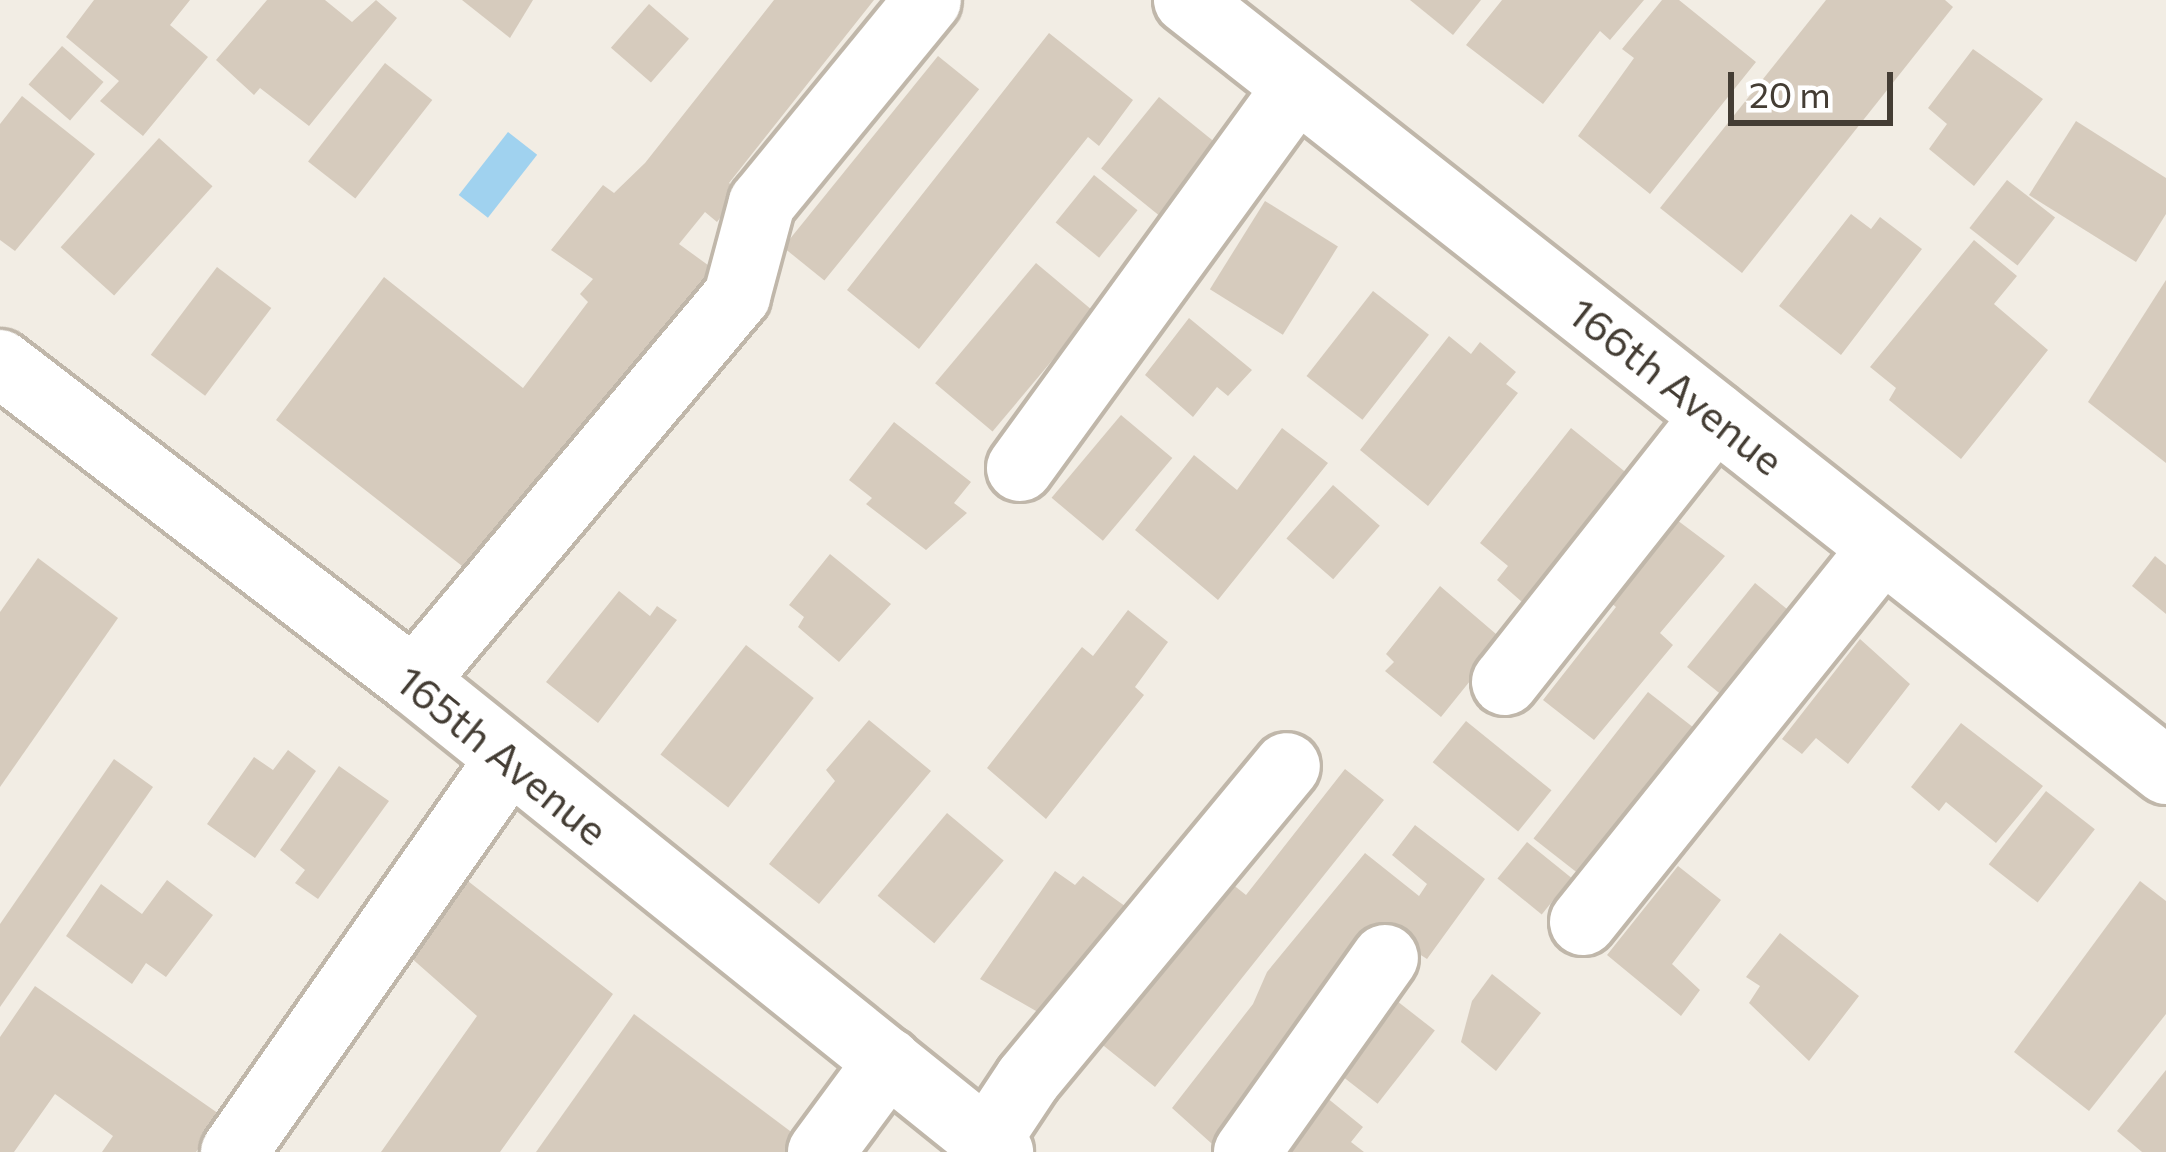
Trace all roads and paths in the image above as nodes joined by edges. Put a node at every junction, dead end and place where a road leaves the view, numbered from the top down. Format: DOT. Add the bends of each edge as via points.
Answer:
graph roads {
  1 [pos="928,0"];
  2 [pos="1187,0"];
  3 [pos="1298,87"];
  4 [pos="0,363"];
  5 [pos="1715,416"];
  6 [pos="1020,468"];
  7 [pos="1883,548"];
  8 [pos="414,682"];
  9 [pos="1505,682"];
  10 [pos="509,759"];
  11 [pos="1287,766"];
  12 [pos="2166,771"];
  13 [pos="1583,922"];
  14 [pos="1385,958"];
  15 [pos="888,1060"];
  16 [pos="975,1142"];
  17 [pos="234,1152"];
  18 [pos="821,1152"];
  19 [pos="1246,1152"];
  1 -- 8 [label="street" via="762,203 737,296"];
  2 -- 3 [label="street, 166th Avenue"];
  3 -- 5 [label="street, 166th Avenue"];
  3 -- 6 [label="street"];
  4 -- 8 [label="street, 165th Avenue"];
  5 -- 7 [label="street, 166th Avenue"];
  5 -- 9 [label="street"];
  7 -- 12 [label="street, 166th Avenue"];
  7 -- 13 [label="street"];
  8 -- 10 [label="street, 165th Avenue"];
  10 -- 15 [label="street, 165th Avenue"];
  10 -- 17 [label="street"];
  11 -- 16 [label="street"];
  14 -- 19 [label="street"];
  15 -- 16 [label="street, 165th Avenue"];
  15 -- 18 [label="street"];
}
